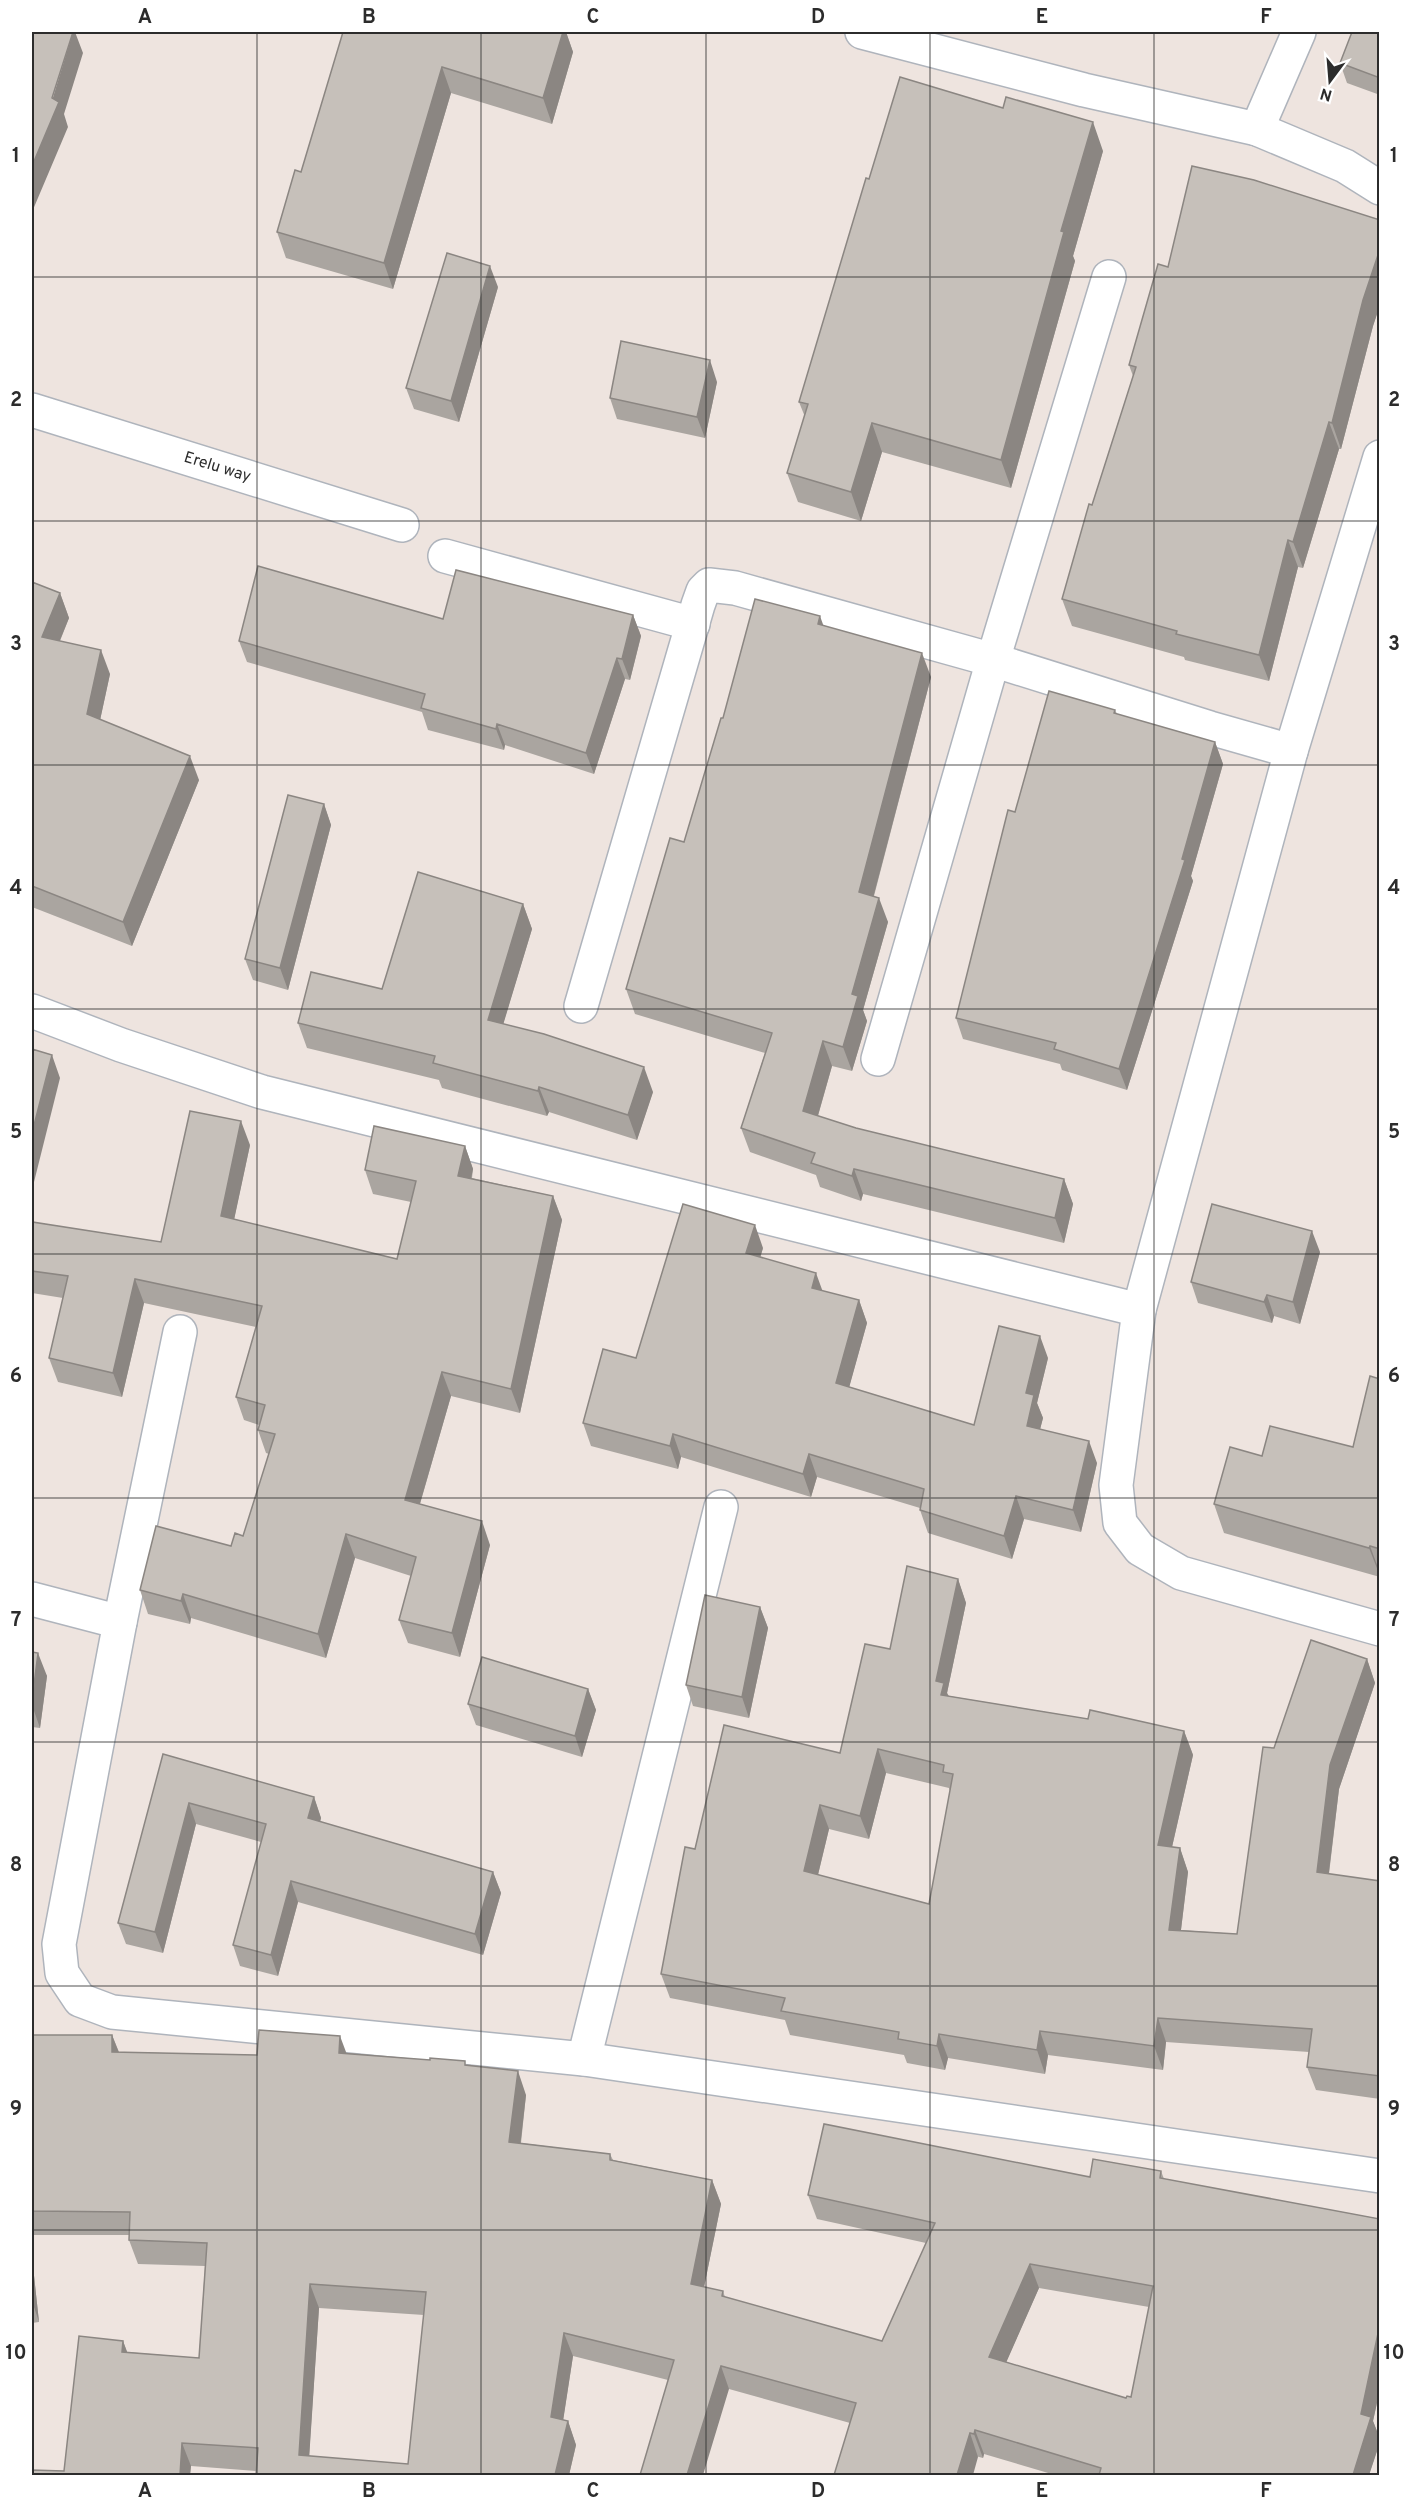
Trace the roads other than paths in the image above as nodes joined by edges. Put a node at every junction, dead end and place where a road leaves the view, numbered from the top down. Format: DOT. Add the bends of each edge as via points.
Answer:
graph roads {
  1 [pos="862,32"];
  2 [pos="1299,32"];
  3 [pos="1257,129"];
  4 [pos="1380,188"];
  5 [pos="1108,277"];
  6 [pos="32,410"];
  7 [pos="1380,457"];
  8 [pos="402,525"];
  9 [pos="445,556"];
  10 [pos="693,624"];
  11 [pos="993,660"];
  12 [pos="1291,751"];
  13 [pos="581,1006"];
  14 [pos="32,1011"];
  15 [pos="878,1059"];
  16 [pos="1139,1310"];
  17 [pos="180,1332"];
  18 [pos="721,1507"];
  19 [pos="32,1599"];
  20 [pos="120,1622"];
  21 [pos="1380,1629"];
  22 [pos="584,2059"];
  23 [pos="1380,2176"];
  1 -- 3 [label="street" via="1084,90"];
  2 -- 3 [label="street"];
  3 -- 4 [label="street" via="1345,166"];
  5 -- 11 [label="street"];
  6 -- 8 [label="street, Erelu way"];
  7 -- 12 [label="street"];
  9 -- 10 [label="street"];
  10 -- 11 [label="street" via="709,585 735,588"];
  10 -- 13 [label="street"];
  11 -- 12 [label="street"];
  11 -- 15 [label="street"];
  12 -- 16 [label="street"];
  14 -- 16 [label="street" via="262,1092"];
  16 -- 21 [label="street" via="1116,1485 1120,1523 1140,1549 1181,1573"];
  17 -- 20 [label="street"];
  18 -- 22 [label="street"];
  19 -- 20 [label="street"];
  20 -- 22 [label="street" via="59,1944 62,1973 80,2000 112,2012"];
  22 -- 23 [label="street"];
}
